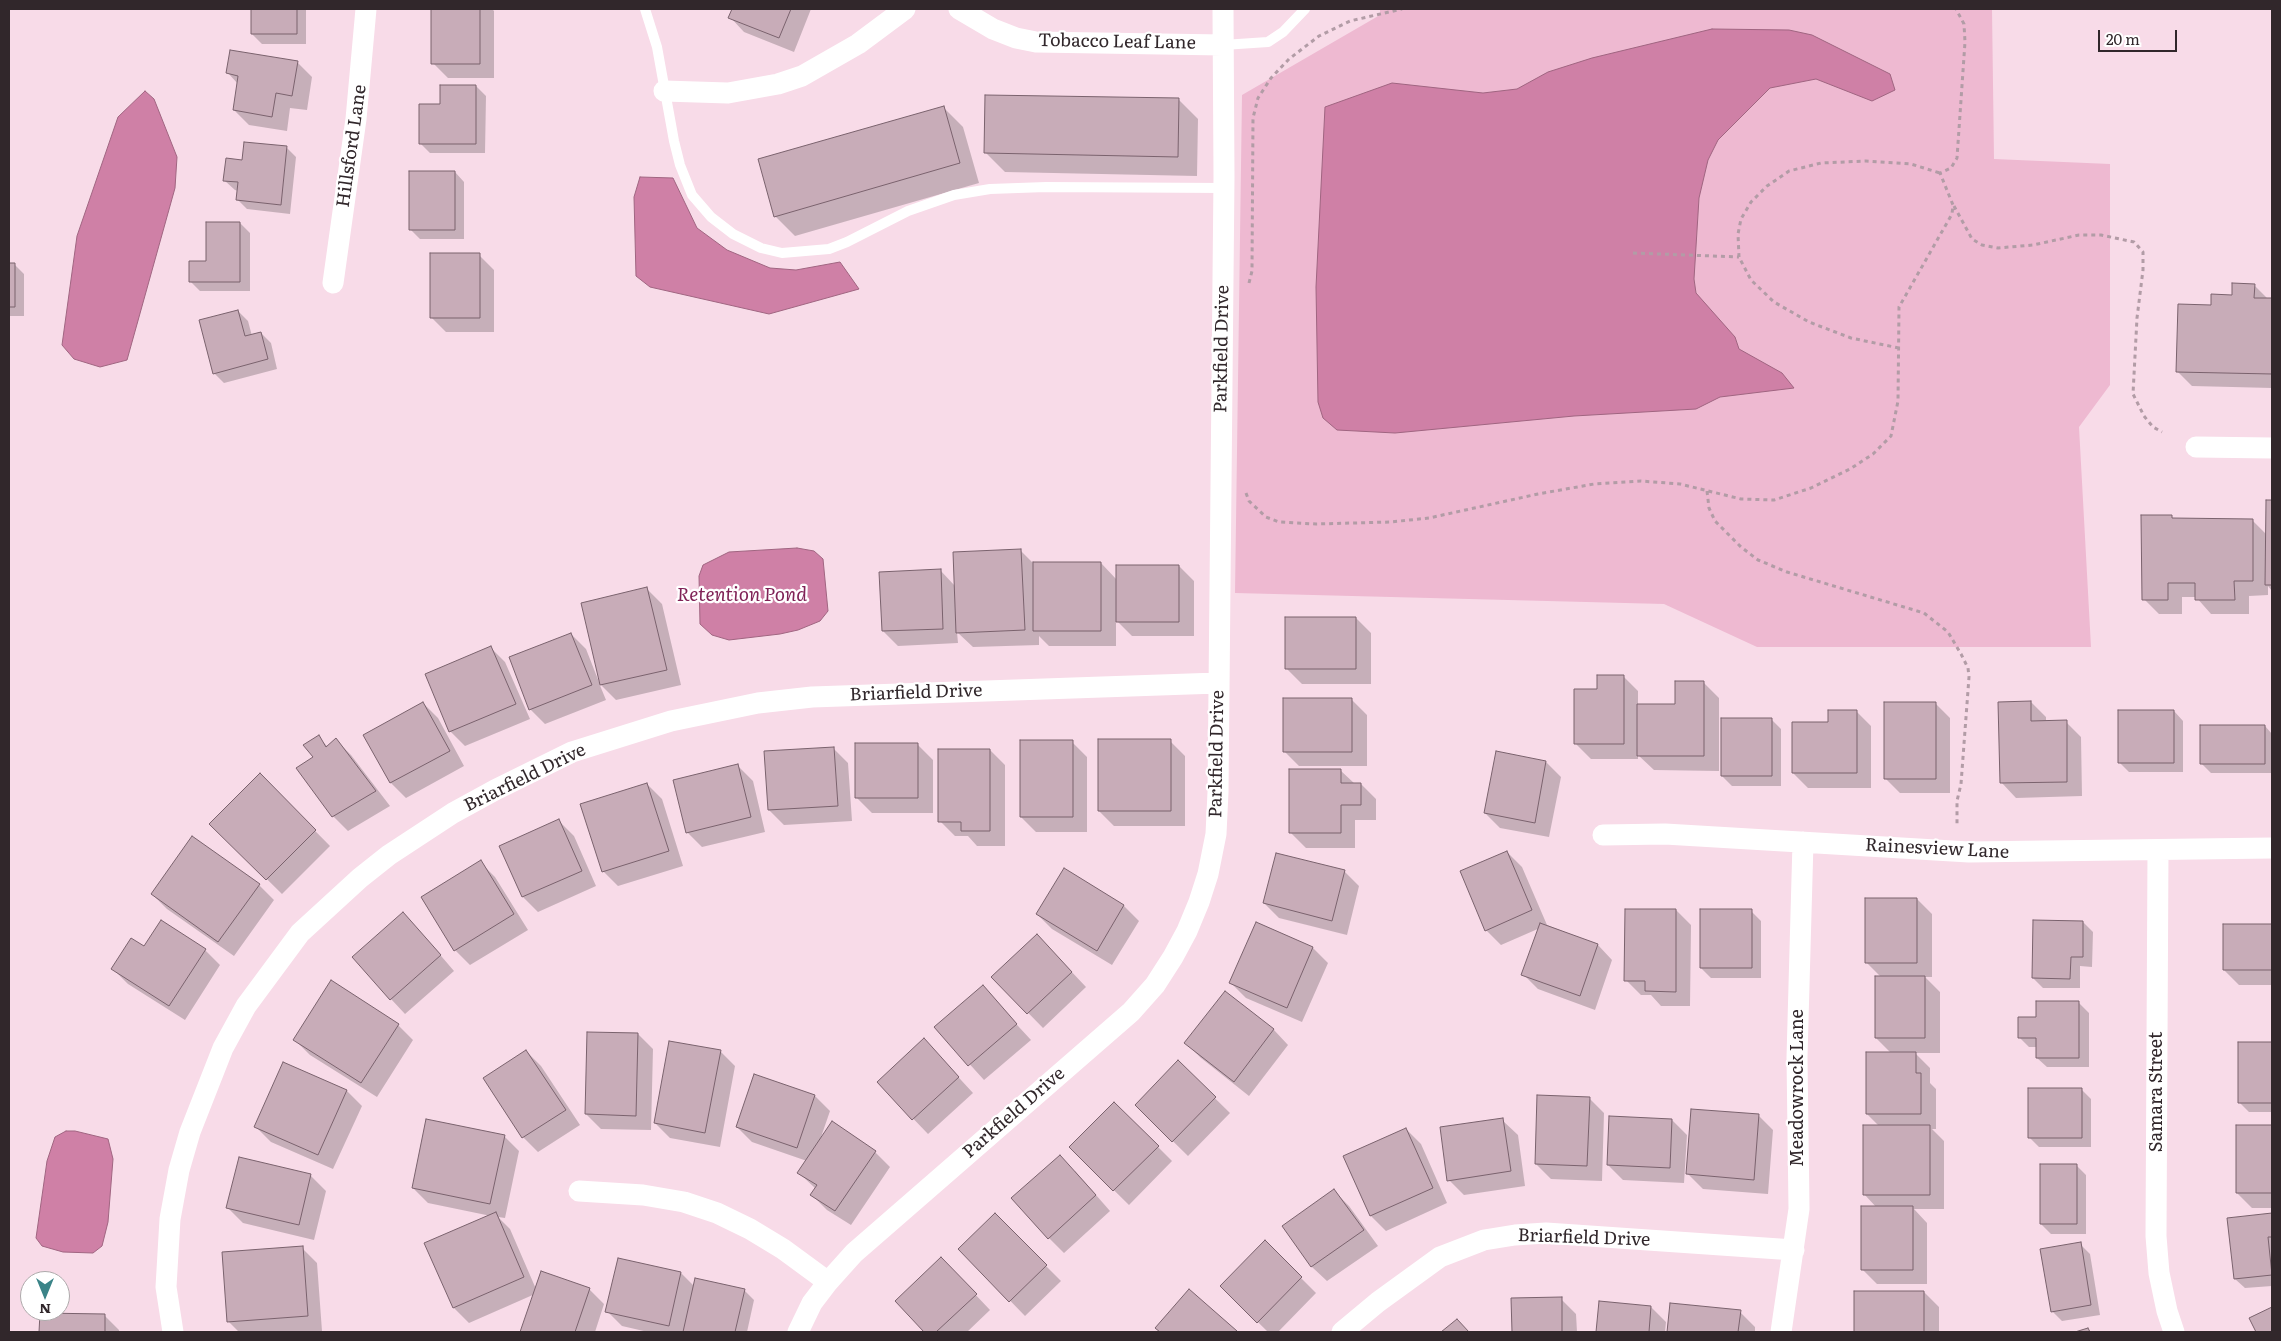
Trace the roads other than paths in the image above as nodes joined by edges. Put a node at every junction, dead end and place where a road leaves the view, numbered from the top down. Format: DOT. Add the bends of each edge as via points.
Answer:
graph roads {
  1 [pos="366,9"];
  2 [pos="645,9"];
  3 [pos="905,9"];
  4 [pos="959,9"];
  5 [pos="1223,9"];
  6 [pos="1305,9"];
  7 [pos="1223,45"];
  8 [pos="664,91"];
  9 [pos="1224,188"];
  10 [pos="333,284"];
  11 [pos="2196,447"];
  12 [pos="2272,448"];
  13 [pos="1218,683"];
  14 [pos="1603,835"];
  15 [pos="1803,842"];
  16 [pos="2272,848"];
  17 [pos="2158,850"];
  18 [pos="580,1192"];
  19 [pos="1794,1250"];
  20 [pos="828,1282"];
  21 [pos="173,1332"];
  22 [pos="798,1332"];
  23 [pos="1342,1332"];
  24 [pos="1781,1332"];
  25 [pos="2174,1332"];
  1 -- 10 [label="street, Hillsford Lane" via="356,119"];
  2 -- 8 [label="lane" via="657,47"];
  3 -- 8 [label="street" via="858,44 802,76 778,84 728,92"];
  4 -- 7 [label="street, Tobacco Leaf Lane" via="993,29 1036,42"];
  5 -- 7 [label="street, Parkfield Drive"];
  6 -- 7 [label="lane" via="1283,32 1268,42"];
  7 -- 9 [label="street, Parkfield Drive"];
  8 -- 9 [label="lane" via="680,165 692,194 711,217 733,234 762,248 782,253 829,249 908,211 954,195 990,189"];
  9 -- 13 [label="street, Parkfield Drive"];
  11 -- 12 [label="street"];
  13 -- 20 [label="street, Parkfield Drive" via="1216,834 1208,874 1187,931 1155,985 1131,1012 854,1253"];
  13 -- 21 [label="street, Briarfield Drive" via="812,697 749,704 671,721 572,752 453,813 374,866 300,933 246,1006 228,1039 206,1089 179,1170 167,1252 166,1287"];
  14 -- 15 [label="street, Rainesview Lane" via="1665,834"];
  15 -- 17 [label="street, Rainesview Lane" via="1985,852"];
  15 -- 19 [label="street, Meadowrock Lane" via="1796,1057 1799,1209"];
  16 -- 17 [label="street, Rainesview Lane"];
  17 -- 25 [label="street, Samara Street" via="2156,1236 2159,1273"];
  18 -- 20 [label="street" via="643,1194 717,1213 783,1249"];
  19 -- 23 [label="street, Briarfield Drive" via="1546,1233 1484,1240 1440,1257"];
  19 -- 24 [label="street, Meadowrock Lane"];
  20 -- 22 [label="street, Parkfield Drive" via="812,1303"];
}
